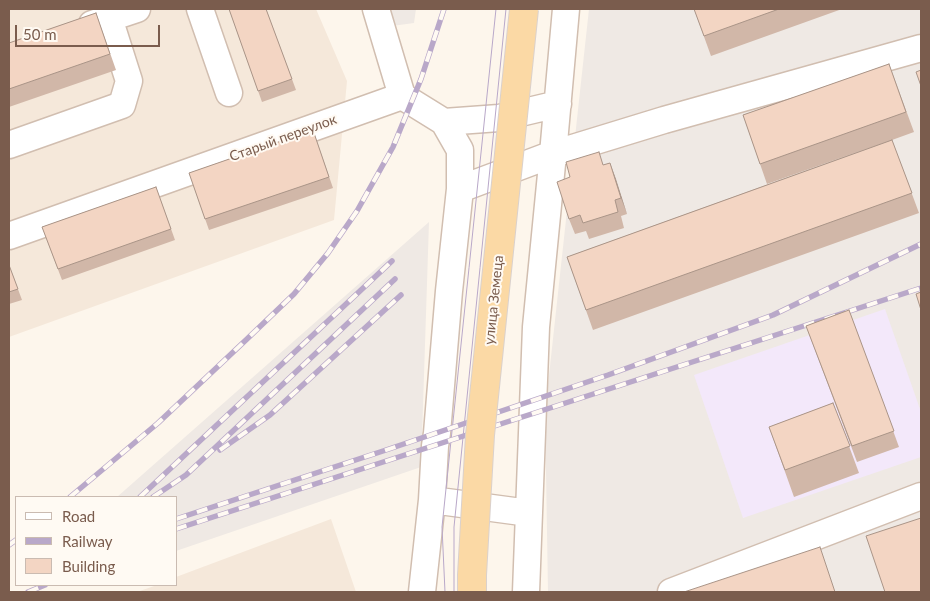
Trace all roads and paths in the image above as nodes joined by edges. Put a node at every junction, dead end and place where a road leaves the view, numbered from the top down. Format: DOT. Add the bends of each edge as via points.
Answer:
graph roads {
  1 [pos="137,9"];
  2 [pos="200,9"];
  3 [pos="376,9"];
  4 [pos="524,9"];
  5 [pos="566,9"];
  6 [pos="109,18"];
  7 [pos="72,30"];
  8 [pos="921,48"];
  9 [pos="229,93"];
  10 [pos="402,96"];
  11 [pos="558,104"];
  12 [pos="444,122"];
  13 [pos="9,145"];
  14 [pos="553,154"];
  15 [pos="460,189"];
  16 [pos="9,236"];
  17 [pos="921,496"];
  18 [pos="432,500"];
  19 [pos="529,513"];
  20 [pos="422,592"];
  21 [pos="472,592"];
  22 [pos="526,592"];
  23 [pos="671,592"];
  1 -- 6 [label="street"];
  2 -- 9 [label="street"];
  3 -- 10 [label="street"];
  4 -- 21 [label="main road, улица Земеца, bridge" via="480,435"];
  5 -- 11 [label="street"];
  6 -- 7 [label="street"];
  6 -- 13 [label="street" via="129,81 122,105"];
  8 -- 14 [label="street"];
  10 -- 12 [label="street"];
  10 -- 16 [label="street, Старый переулок"];
  11 -- 12 [label="street" via="498,118"];
  11 -- 14 [label="street"];
  12 -- 15 [label="street" via="460,150"];
  14 -- 15 [label="street"];
  14 -- 19 [label="street" via="536,327"];
  15 -- 18 [label="street"];
  17 -- 23 [label="street"];
  18 -- 19 [label="street"];
  18 -- 20 [label="street"];
  19 -- 22 [label="street"];
}
